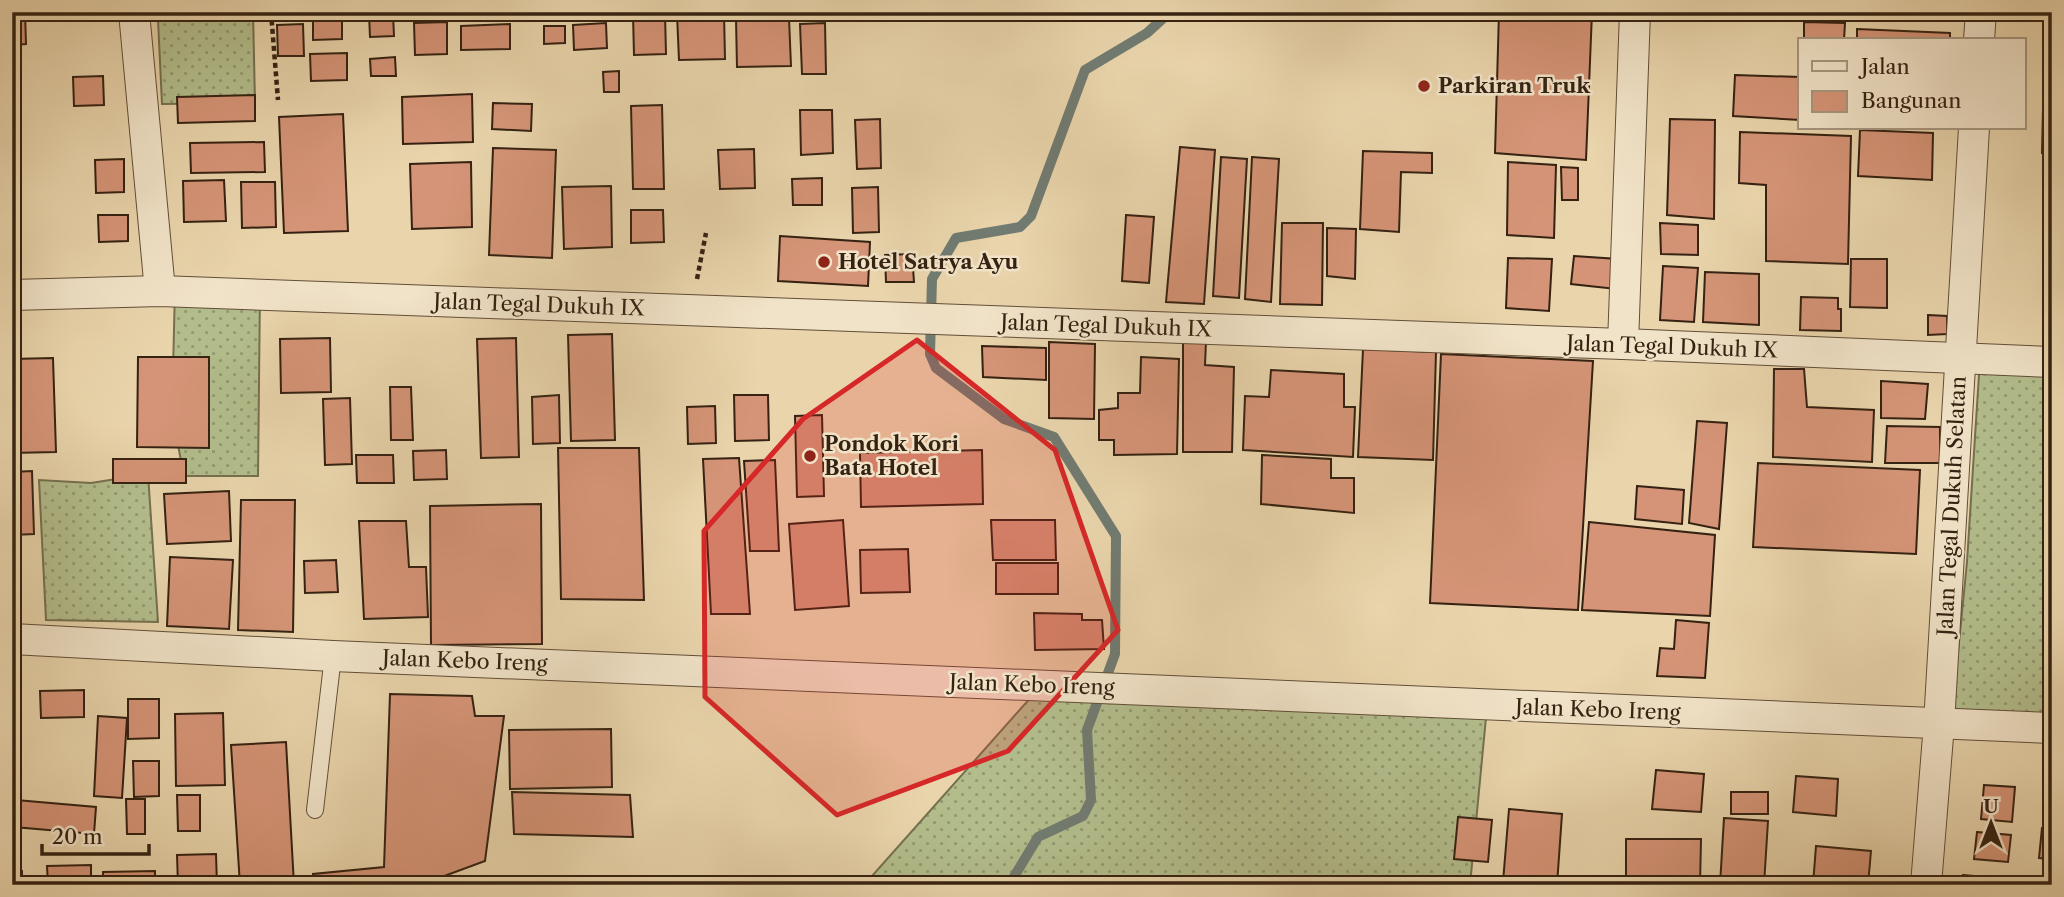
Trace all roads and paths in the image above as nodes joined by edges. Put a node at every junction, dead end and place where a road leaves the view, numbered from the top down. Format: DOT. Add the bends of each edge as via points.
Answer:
graph roads {
  1 [pos="134,12"];
  2 [pos="271,12"];
  3 [pos="1636,12"];
  4 [pos="1981,12"];
  5 [pos="1979,38"];
  6 [pos="278,100"];
  7 [pos="1974,130"];
  8 [pos="706,233"];
  9 [pos="160,291"];
  10 [pos="12,295"];
  11 [pos="691,311"];
  12 [pos="1623,344"];
  13 [pos="1960,359"];
  14 [pos="2052,362"];
  15 [pos="12,639"];
  16 [pos="333,656"];
  17 [pos="1939,724"];
  18 [pos="2052,728"];
  19 [pos="315,810"];
  20 [pos="1926,885"];
  1 -- 9 [label="street"];
  2 -- 6 [label="path"];
  3 -- 12 [label="street"];
  4 -- 5 [label="street"];
  7 -- 13 [label="street, Jalan Tegal Dukuh Selatan"];
  8 -- 11 [label="path"];
  9 -- 10 [label="street, Jalan Tegal Dukuh IX"];
  9 -- 11 [label="street, Jalan Tegal Dukuh IX"];
  11 -- 12 [label="street, Jalan Tegal Dukuh IX"];
  12 -- 13 [label="street, Jalan Tegal Dukuh IX"];
  13 -- 14 [label="street, Jalan Tegal Dukuh IX"];
  13 -- 17 [label="street, Jalan Tegal Dukuh Selatan"];
  15 -- 16 [label="street, Jalan Kebo Ireng"];
  16 -- 17 [label="street, Jalan Kebo Ireng"];
  16 -- 19 [label="lane"];
  17 -- 18 [label="street, Jalan Kebo Ireng"];
  17 -- 20 [label="street, Jalan Tegal Dukuh Selatan"];
}
